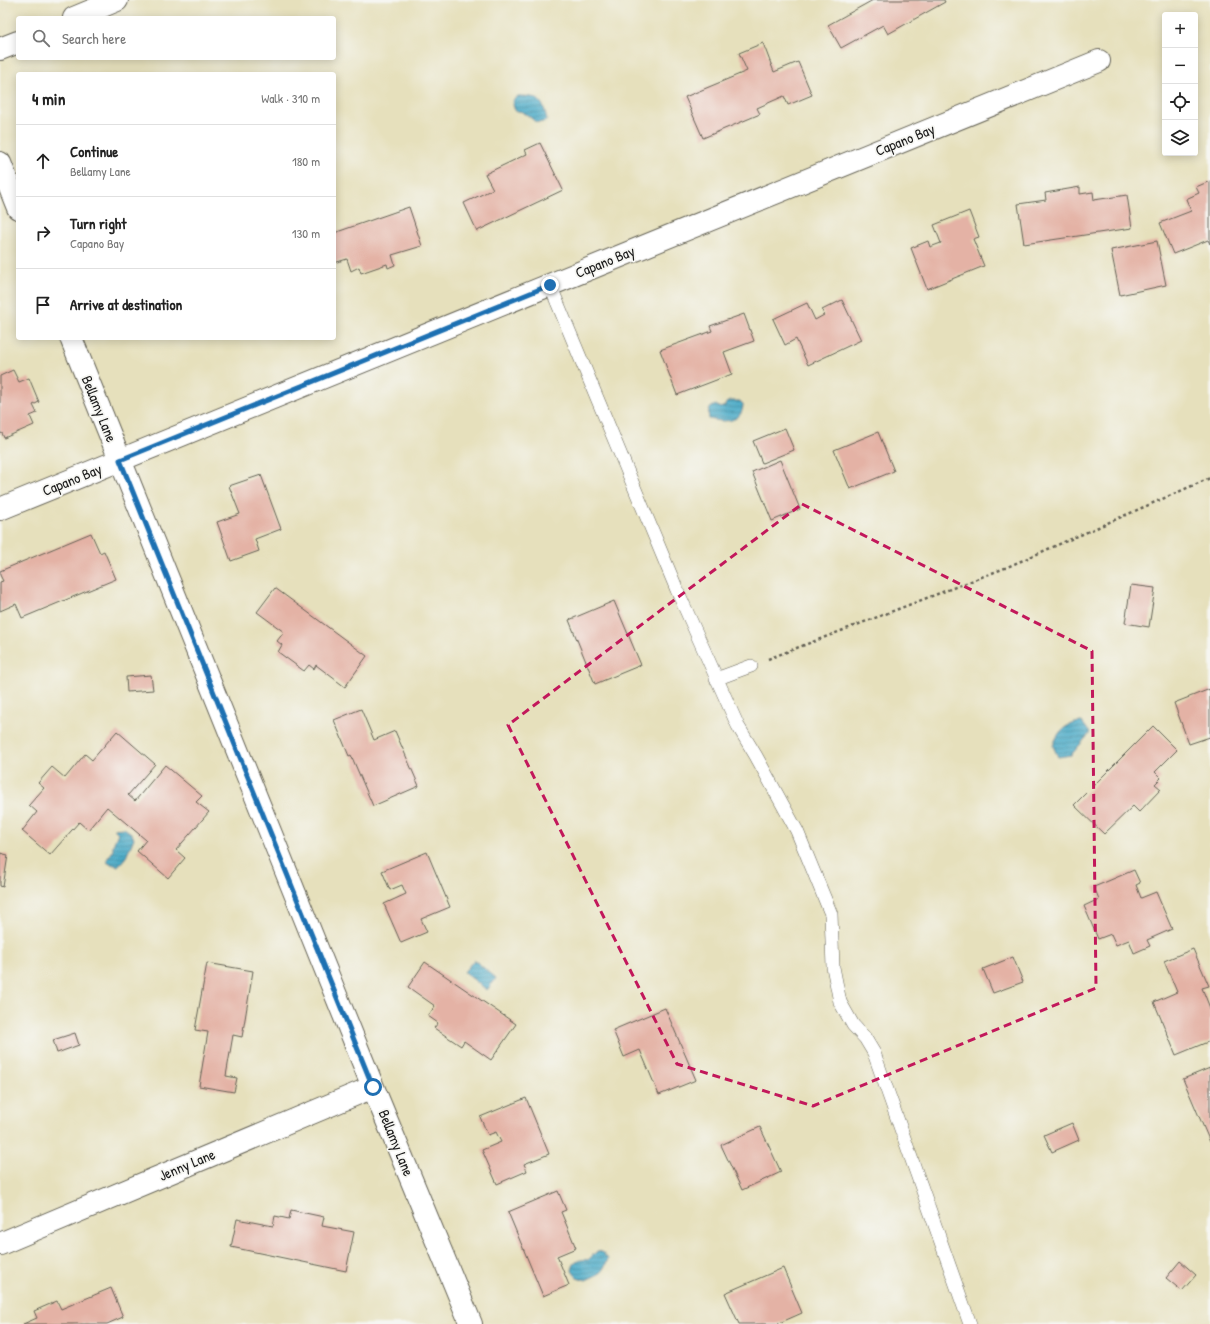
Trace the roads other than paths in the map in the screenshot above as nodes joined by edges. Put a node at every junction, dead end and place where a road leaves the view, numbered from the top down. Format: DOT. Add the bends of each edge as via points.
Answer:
graph roads {
  1 [pos="117,0"];
  2 [pos="79,16"];
  3 [pos="16,43"];
  4 [pos="0,49"];
  5 [pos="1099,61"];
  6 [pos="0,163"];
  7 [pos="16,203"];
  8 [pos="550,285"];
  9 [pos="72,340"];
  10 [pos="120,460"];
  11 [pos="0,509"];
  12 [pos="751,666"];
  13 [pos="716,679"];
  14 [pos="373,1087"];
  15 [pos="0,1244"];
  16 [pos="471,1324"];
  17 [pos="970,1324"];
  1 -- 2 [label="street"];
  3 -- 4 [label="street"];
  5 -- 8 [label="street, Capano Bay"];
  6 -- 7 [label="street"];
  8 -- 10 [label="street, Capano Bay"];
  8 -- 13 [label="lane"];
  9 -- 10 [label="street, Bellamy Lane"];
  10 -- 11 [label="street, Capano Bay"];
  10 -- 14 [label="street, Bellamy Lane"];
  12 -- 13 [label="lane"];
  13 -- 17 [label="lane" via="738,726 797,831 831,914 833,967 840,1002 874,1053"];
  14 -- 15 [label="street, Jenny Lane"];
  14 -- 16 [label="street, Bellamy Lane"];
}
